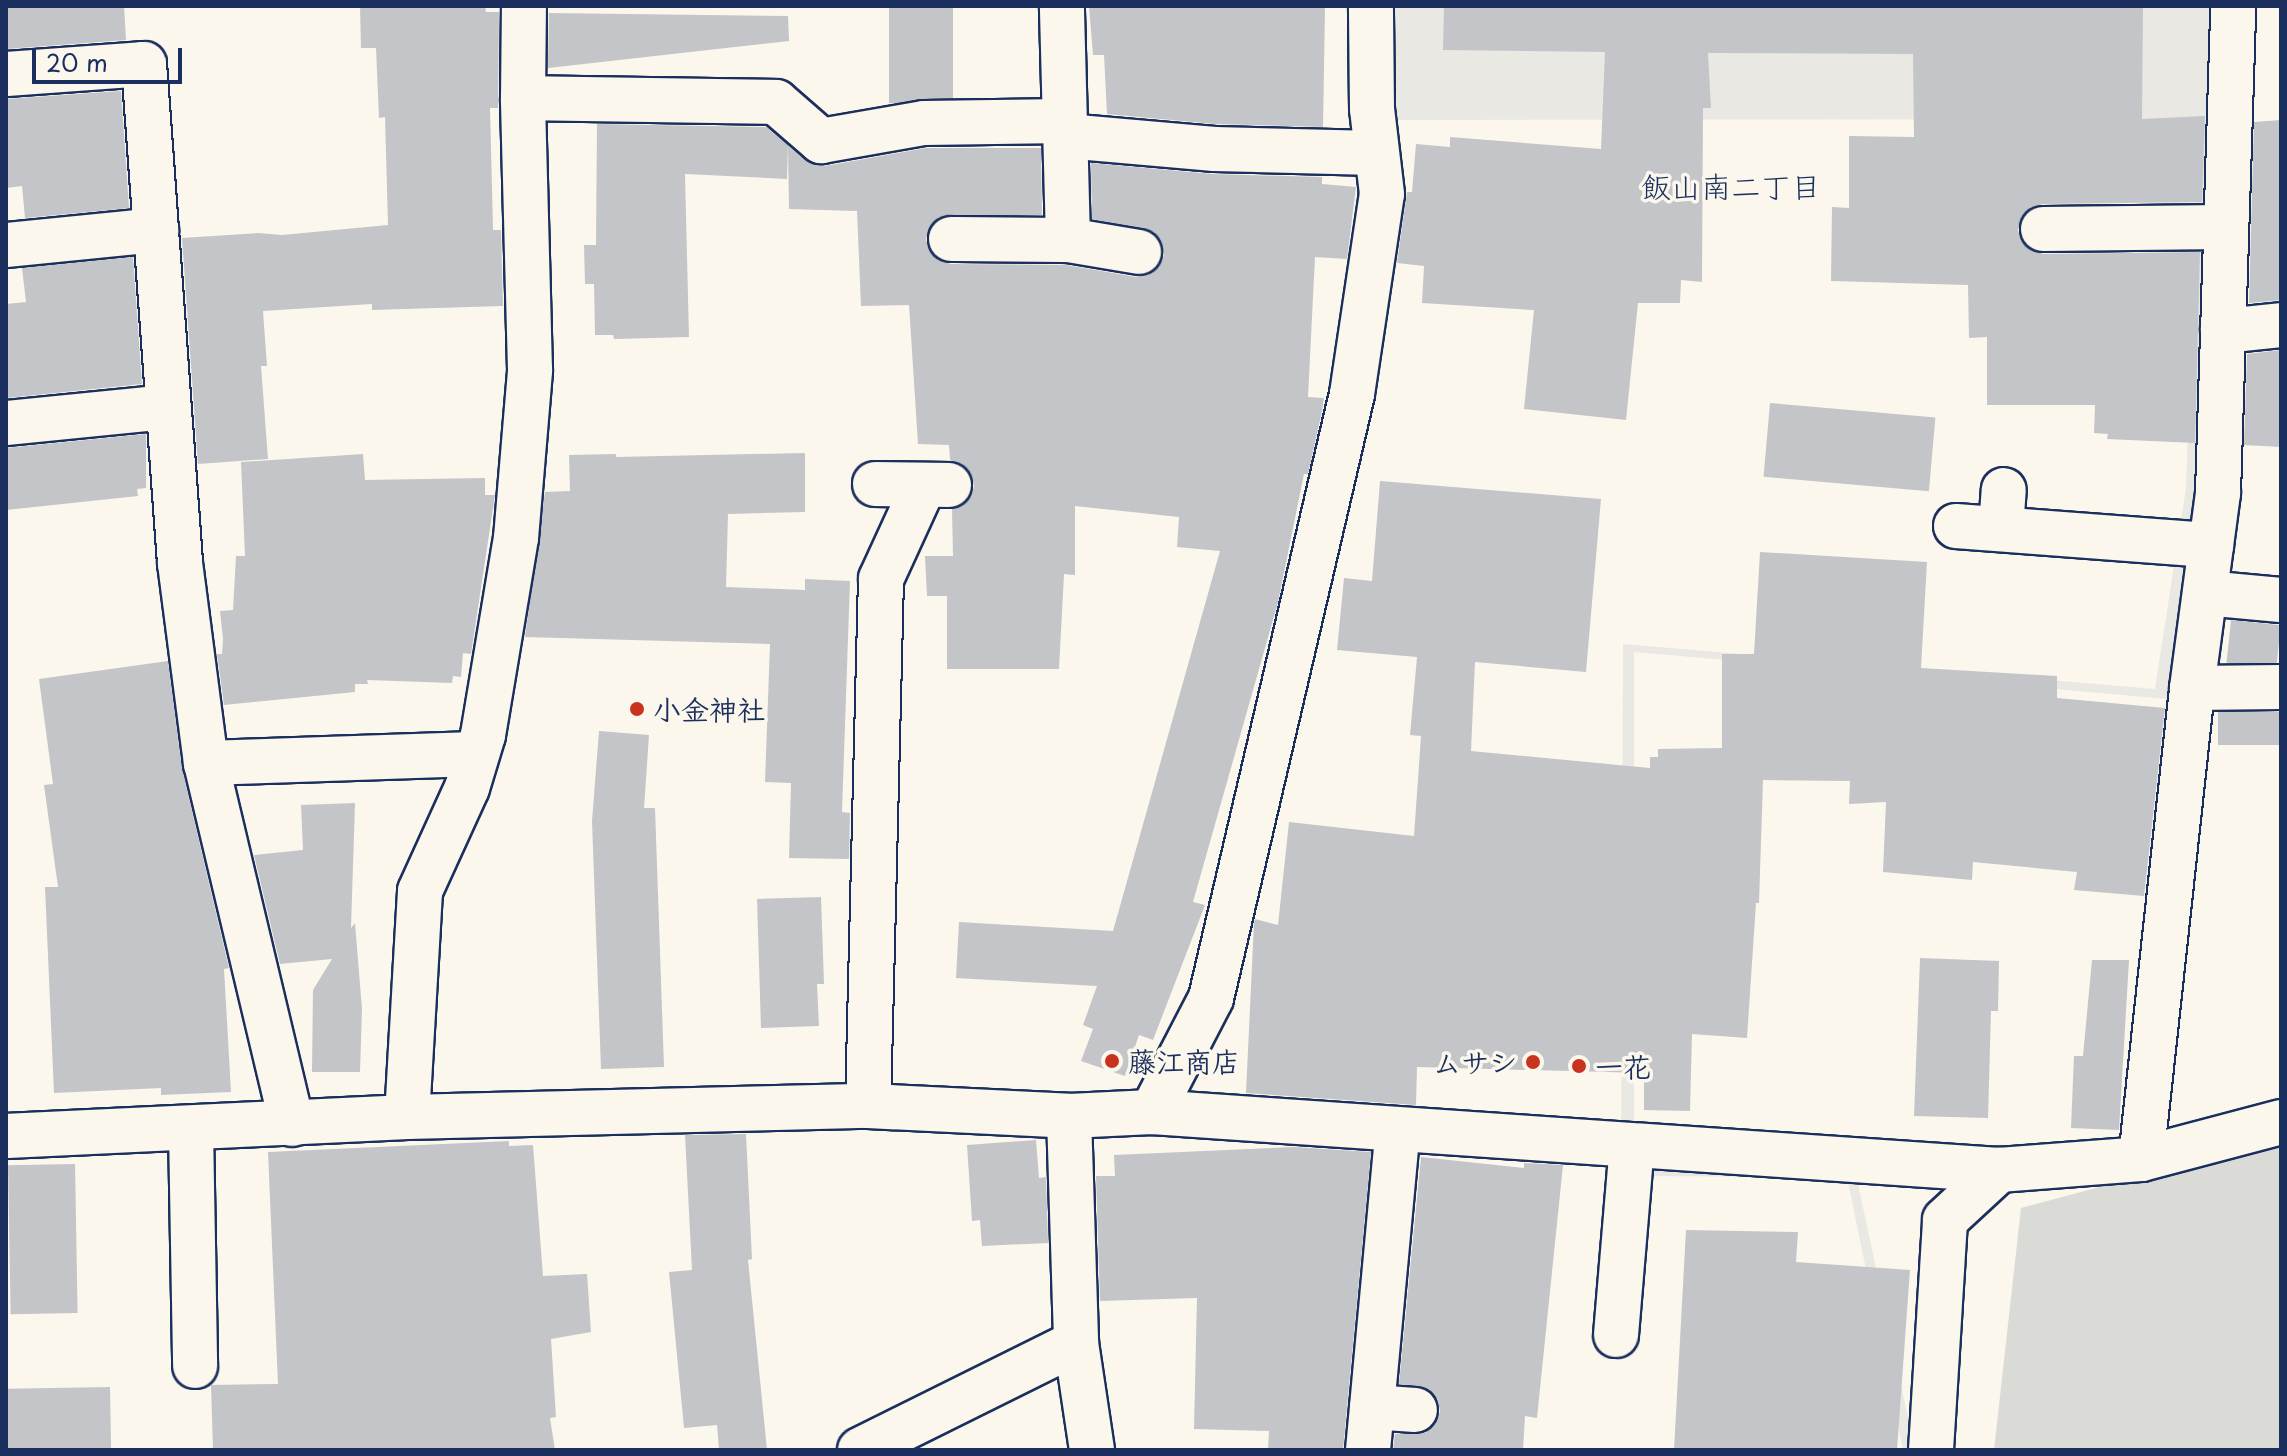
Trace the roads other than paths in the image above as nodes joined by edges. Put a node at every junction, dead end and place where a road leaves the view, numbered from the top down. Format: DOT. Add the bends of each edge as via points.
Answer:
graph roads {
  1 [pos="524,6"];
  2 [pos="1062,6"];
  3 [pos="1371,6"];
  4 [pos="2233,6"];
  5 [pos="6,74"];
  6 [pos="523,98"];
  7 [pos="1066,128"];
  8 [pos="1375,153"];
  9 [pos="2225,227"];
  10 [pos="2043,229"];
  11 [pos="156,230"];
  12 [pos="951,239"];
  13 [pos="1068,240"];
  14 [pos="6,245"];
  15 [pos="1139,252"];
  16 [pos="2281,325"];
  17 [pos="2223,331"];
  18 [pos="166,407"];
  19 [pos="6,423"];
  20 [pos="875,484"];
  21 [pos="1956,526"];
  22 [pos="2211,545"];
  23 [pos="2205,593"];
  24 [pos="2281,600"];
  25 [pos="2281,687"];
  26 [pos="2192,688"];
  27 [pos="475,754"];
  28 [pos="206,763"];
  29 [pos="868,1106"];
  30 [pos="1152,1112"];
  31 [pos="1069,1116"];
  32 [pos="407,1117"];
  33 [pos="2281,1122"];
  34 [pos="292,1124"];
  35 [pos="191,1129"];
  36 [pos="1398,1129"];
  37 [pos="6,1136"];
  38 [pos="1632,1146"];
  39 [pos="2141,1159"];
  40 [pos="1999,1170"];
  41 [pos="1616,1335"];
  42 [pos="1076,1343"];
  43 [pos="207,1345"];
  44 [pos="1372,1407"];
  45 [pos="1415,1410"];
  46 [pos="860,1450"];
  47 [pos="1092,1450"];
  48 [pos="1368,1450"];
  49 [pos="1931,1450"];
  1 -- 6 [label="street"];
  2 -- 7 [label="street"];
  3 -- 8 [label="street"];
  4 -- 9 [label="street"];
  5 -- 11 [label="street" via="144,64"];
  6 -- 7 [label="street" via="776,102 821,141 924,123"];
  6 -- 27 [label="street" via="530,370 516,538 483,735"];
  7 -- 8 [label="street" via="1214,149"];
  7 -- 13 [label="street"];
  8 -- 30 [label="street" via="1382,194 1349,409 1211,998"];
  9 -- 10 [label="street"];
  9 -- 17 [label="street"];
  11 -- 14 [label="street"];
  11 -- 18 [label="street"];
  12 -- 13 [label="street"];
  13 -- 15 [label="street"];
  16 -- 17 [label="street"];
  17 -- 22 [label="street" via="2218,493"];
  18 -- 19 [label="street"];
  18 -- 28 [label="street"];
  20 -- 29 [label="street" via="937,485 881,579"];
  21 -- 22 [label="street" via="2003,510"];
  22 -- 23 [label="street"];
  23 -- 24 [label="street"];
  23 -- 26 [label="street"];
  25 -- 26 [label="street"];
  26 -- 39 [label="street"];
  27 -- 28 [label="street"];
  27 -- 32 [label="street" via="467,788 420,891"];
  28 -- 34 [label="street"];
  29 -- 31 [label="street"];
  29 -- 32 [label="street"];
  30 -- 31 [label="street"];
  30 -- 36 [label="street"];
  31 -- 42 [label="street"];
  32 -- 34 [label="street"];
  33 -- 39 [label="street"];
  34 -- 35 [label="street"];
  35 -- 37 [label="street"];
  35 -- 43 [label="street"];
  36 -- 38 [label="street"];
  36 -- 44 [label="street"];
  38 -- 40 [label="street"];
  38 -- 41 [label="street"];
  39 -- 40 [label="street"];
  40 -- 49 [label="street" via="1945,1220"];
  42 -- 46 [label="street"];
  42 -- 47 [label="street"];
  44 -- 45 [label="street"];
  44 -- 48 [label="street"];
}
